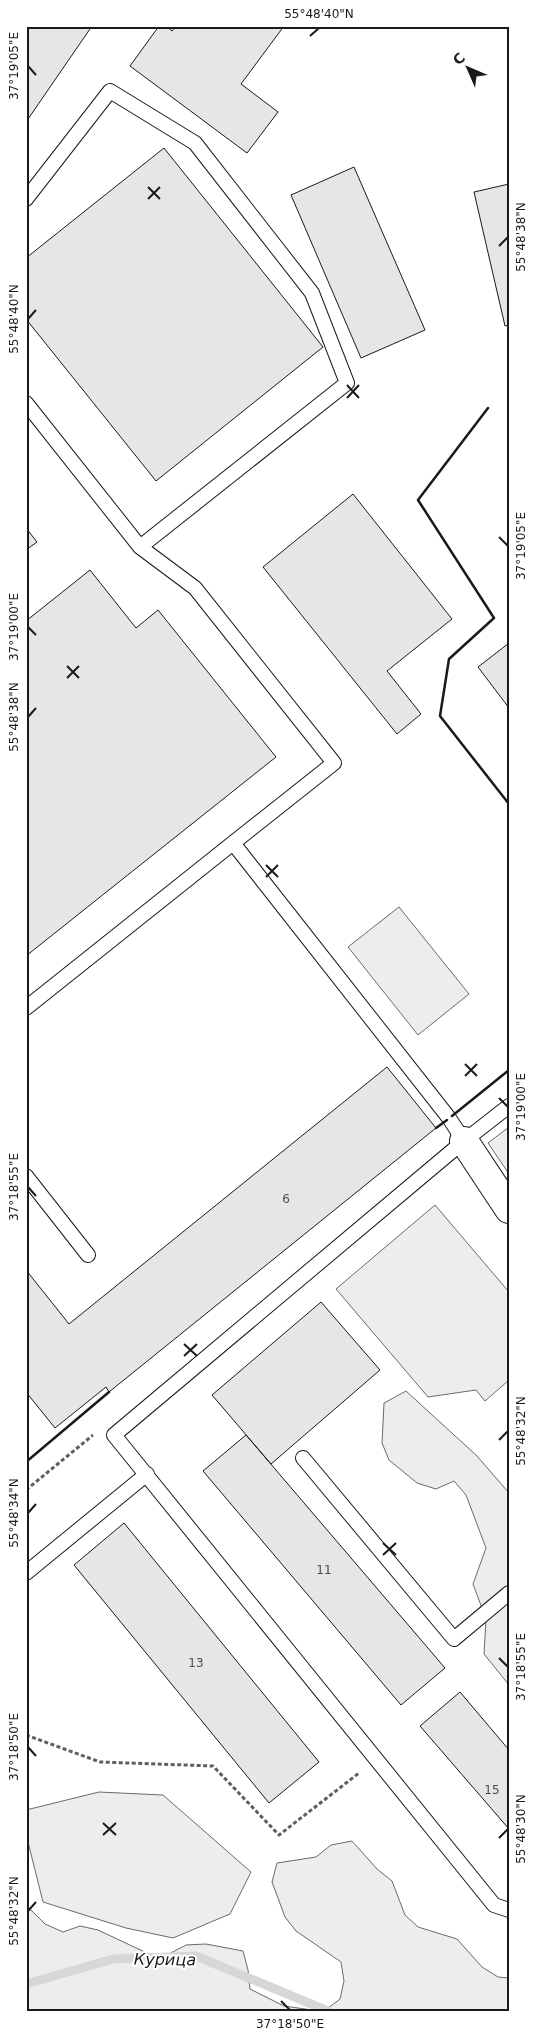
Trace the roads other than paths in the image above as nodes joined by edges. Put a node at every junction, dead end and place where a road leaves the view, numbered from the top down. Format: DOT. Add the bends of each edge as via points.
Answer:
graph roads {
  1 [pos="26,199"];
  2 [pos="26,403"];
  3 [pos="140,547"];
  4 [pos="233,844"];
  5 [pos="26,1008"];
  6 [pos="509,1106"];
  7 [pos="464,1141"];
  8 [pos="26,1176"];
  9 [pos="509,1209"];
  10 [pos="88,1255"];
  11 [pos="303,1458"];
  12 [pos="147,1474"];
  13 [pos="26,1573"];
  14 [pos="509,1593"];
  15 [pos="509,1910"];
  1 -- 3 [label="lane" via="110,91 196,143 312,293 347,383"];
  2 -- 3 [label="lane"];
  3 -- 4 [label="lane" via="194,588 334,763"];
  4 -- 5 [label="lane"];
  4 -- 7 [label="lane"];
  6 -- 7 [label="lane"];
  7 -- 9 [label="street"];
  7 -- 12 [label="lane" via="114,1435"];
  8 -- 10 [label="lane"];
  11 -- 14 [label="lane" via="454,1639"];
  12 -- 13 [label="lane"];
  12 -- 15 [label="lane" via="494,1905"];
}
